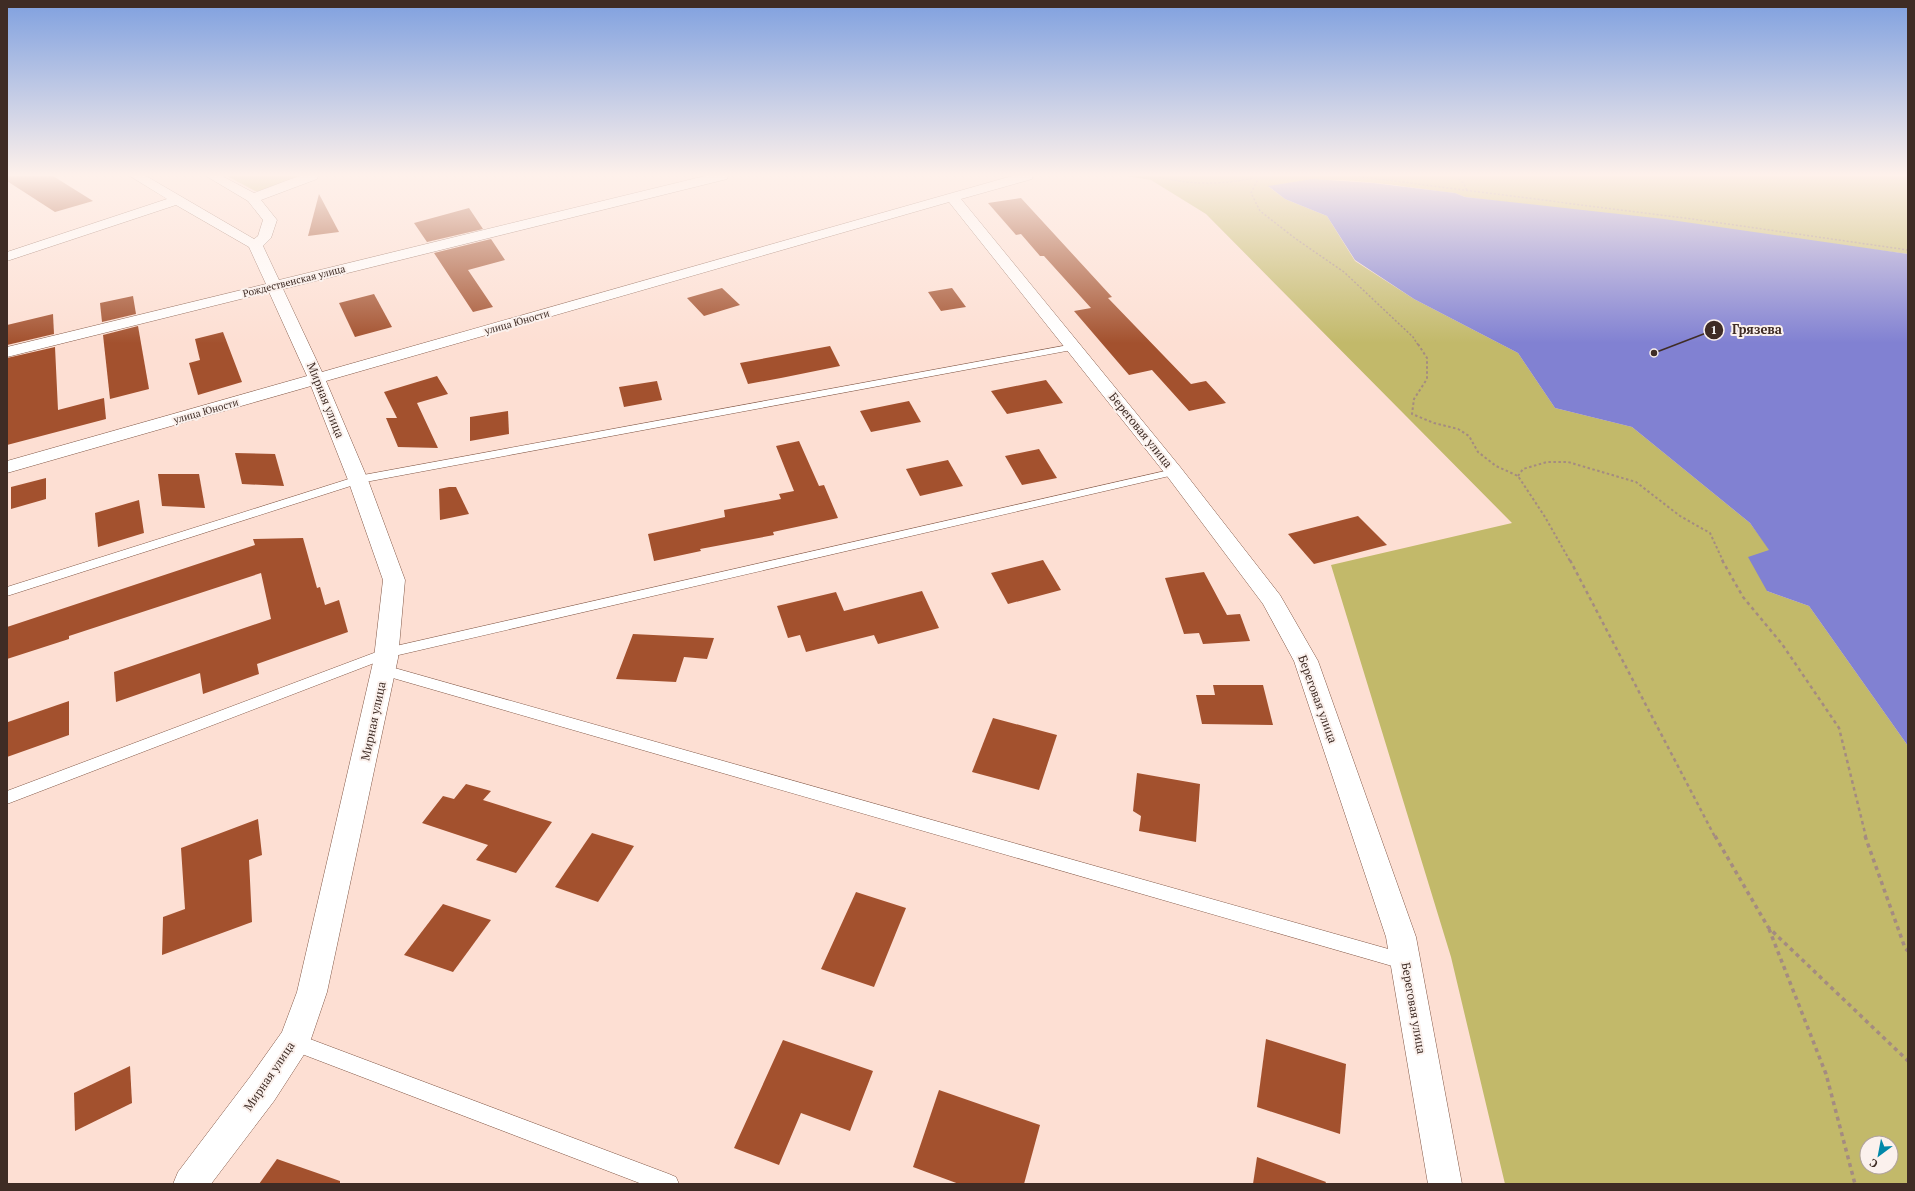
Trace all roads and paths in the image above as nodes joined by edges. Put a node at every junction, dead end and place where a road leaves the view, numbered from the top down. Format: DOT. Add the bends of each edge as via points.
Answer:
graph roads {
  1 [pos="83,232"];
  2 [pos="232,232"];
  3 [pos="266,232"];
  4 [pos="496,232"];
  5 [pos="836,232"];
  6 [pos="980,232"];
  7 [pos="1286,232"];
  8 [pos="1780,232"];
  9 [pos="255,245"];
  10 [pos="1908,250"];
  11 [pos="7,257"];
  12 [pos="274,286"];
  13 [pos="1074,347"];
  14 [pos="7,352"];
  15 [pos="318,380"];
  16 [pos="7,467"];
  17 [pos="1174,472"];
  18 [pos="1518,476"];
  19 [pos="358,480"];
  20 [pos="7,592"];
  21 [pos="385,661"];
  22 [pos="7,798"];
  23 [pos="1768,927"];
  24 [pos="1908,951"];
  25 [pos="1406,962"];
  26 [pos="294,1042"];
  27 [pos="1908,1061"];
  28 [pos="190,1184"];
  29 [pos="669,1184"];
  30 [pos="1445,1184"];
  31 [pos="1855,1184"];
  1 -- 11 [label="street"];
  2 -- 9 [label="street"];
  3 -- 9 [label="street" via="264,238"];
  4 -- 12 [label="street, Рождественская улица"];
  5 -- 15 [label="street, улица Юности"];
  6 -- 13 [label="street, Береговая улица"];
  7 -- 18 [label="path" via="1344,272 1412,337 1427,358 1427,379 1414,400 1412,414 1458,429 1469,436 1478,452 1496,466"];
  8 -- 10 [label="path"];
  9 -- 12 [label="street, Мирная улица"];
  12 -- 14 [label="street, Рождественская улица"];
  12 -- 15 [label="street, Мирная улица"];
  13 -- 17 [label="street, Береговая улица"];
  13 -- 19 [label="lane"];
  15 -- 16 [label="street, улица Юности"];
  15 -- 19 [label="street, Мирная улица"];
  17 -- 21 [label="lane"];
  17 -- 25 [label="street, Береговая улица" via="1272,600 1306,661 1401,937"];
  18 -- 23 [label="path" via="1573,566 1701,813"];
  18 -- 24 [label="path" via="1523,469 1547,462 1568,462 1606,473 1636,482 1680,516 1710,533 1743,597 1782,644 1839,728 1868,847"];
  19 -- 20 [label="lane"];
  19 -- 21 [label="street, Мирная улица" via="394,580"];
  21 -- 22 [label="lane"];
  21 -- 25 [label="lane"];
  21 -- 26 [label="street, Мирная улица" via="312,992"];
  23 -- 27 [label="path"];
  23 -- 31 [label="path" via="1826,1074"];
  25 -- 30 [label="street, Береговая улица"];
  26 -- 28 [label="street, Мирная улица"];
  26 -- 29 [label="lane"];
}
